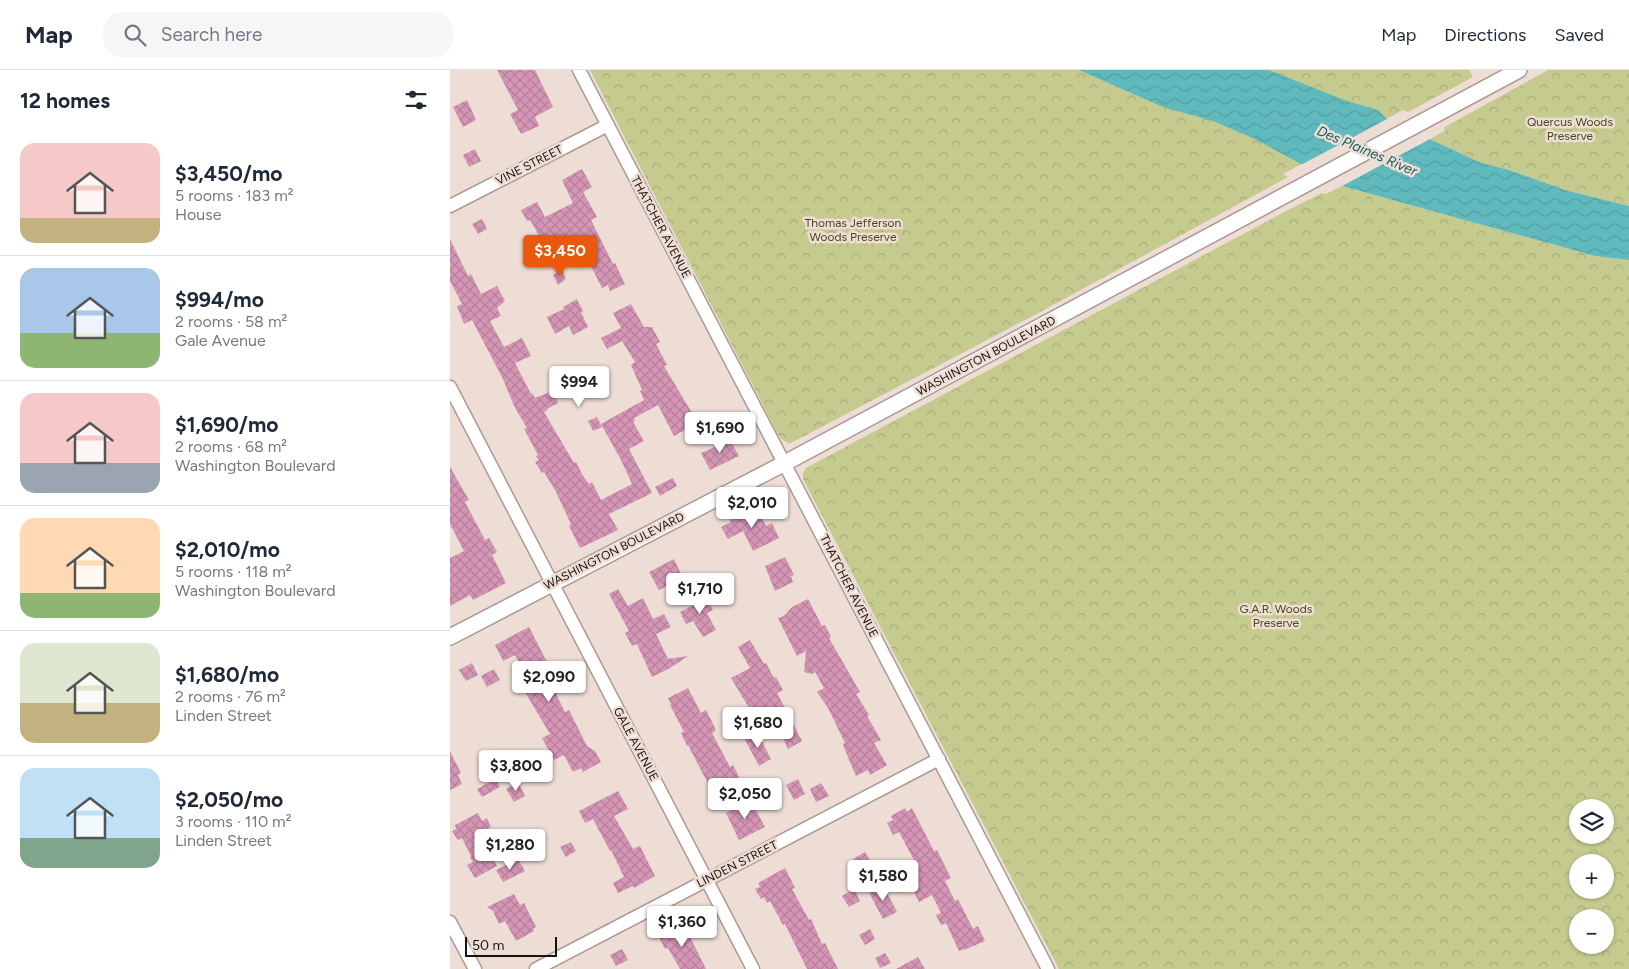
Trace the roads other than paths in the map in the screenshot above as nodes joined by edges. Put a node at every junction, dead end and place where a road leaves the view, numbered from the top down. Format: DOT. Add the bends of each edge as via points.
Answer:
graph roads {
  1 [pos="580,70"];
  2 [pos="1519,70"];
  3 [pos="608,124"];
  4 [pos="450,206"];
  5 [pos="450,387"];
  6 [pos="785,463"];
  7 [pos="552,582"];
  8 [pos="450,636"];
  9 [pos="938,759"];
  10 [pos="707,880"];
  11 [pos="450,922"];
  12 [pos="475,969"];
  13 [pos="536,969"];
  14 [pos="754,969"];
  15 [pos="1048,969"];
  1 -- 3 [label="street, THATCHER AVENUE"];
  2 -- 6 [label="street, WASHINGTON BOULEVARD"];
  3 -- 4 [label="street, VINE STREET"];
  3 -- 6 [label="street, THATCHER AVENUE"];
  5 -- 7 [label="street, GALE AVENUE"];
  6 -- 7 [label="street, WASHINGTON BOULEVARD"];
  6 -- 9 [label="street, THATCHER AVENUE"];
  7 -- 8 [label="street, WASHINGTON BOULEVARD"];
  7 -- 10 [label="street, GALE AVENUE"];
  9 -- 10 [label="street, LINDEN STREET"];
  9 -- 15 [label="street, THATCHER AVENUE"];
  10 -- 13 [label="street, LINDEN STREET"];
  10 -- 14 [label="street, GALE AVENUE"];
  11 -- 12 [label="street"];
}
